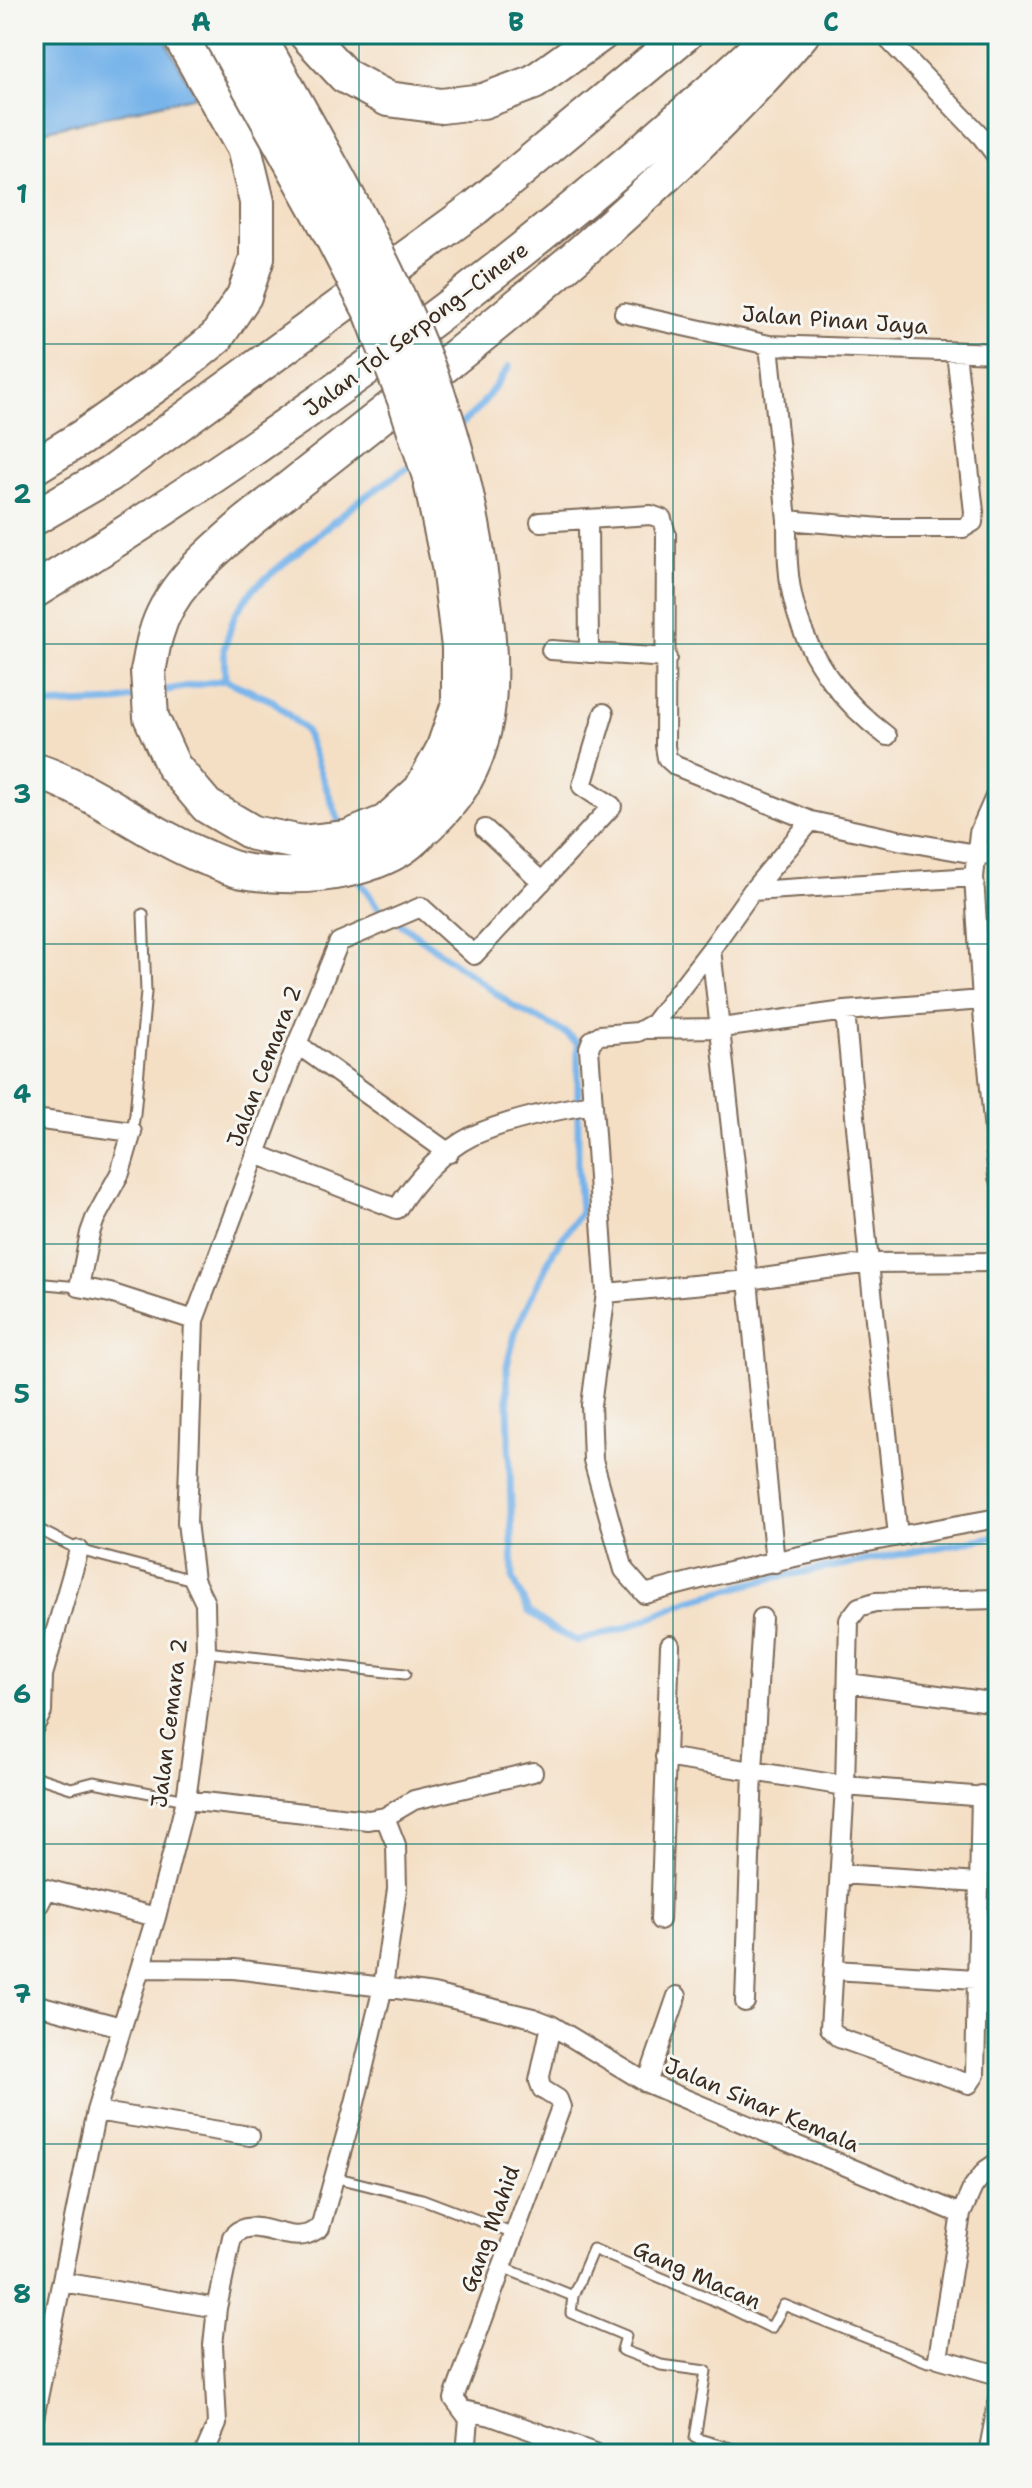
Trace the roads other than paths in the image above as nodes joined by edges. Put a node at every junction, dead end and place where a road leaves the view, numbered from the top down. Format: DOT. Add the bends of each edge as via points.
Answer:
graph roads {
  1 [pos="179,34"];
  2 [pos="220,34"];
  3 [pos="257,34"];
  4 [pos="306,34"];
  5 [pos="601,34"];
  6 [pos="685,34"];
  7 [pos="773,34"];
  8 [pos="802,34"];
  9 [pos="886,35"];
  10 [pos="998,158"];
  11 [pos="624,313"];
  12 [pos="769,345"];
  13 [pos="956,352"];
  14 [pos="998,353"];
  15 [pos="34,467"];
  16 [pos="34,518"];
  17 [pos="588,519"];
  18 [pos="787,520"];
  19 [pos="540,522"];
  20 [pos="34,591"];
  21 [pos="551,650"];
  22 [pos="589,653"];
  23 [pos="667,658"];
  24 [pos="604,713"];
  25 [pos="887,736"];
  26 [pos="34,770"];
  27 [pos="998,790"];
  28 [pos="811,821"];
  29 [pos="485,829"];
  30 [pos="975,854"];
  31 [pos="998,855"];
  32 [pos="974,877"];
  33 [pos="542,882"];
  34 [pos="752,891"];
  35 [pos="143,914"];
  36 [pos="711,949"];
  37 [pos="990,1001"];
  38 [pos="845,1011"];
  39 [pos="721,1028"];
  40 [pos="646,1029"];
  41 [pos="297,1044"];
  42 [pos="593,1104"];
  43 [pos="34,1119"];
  44 [pos="995,1128"];
  45 [pos="132,1132"];
  46 [pos="449,1153"];
  47 [pos="256,1154"];
  48 [pos="998,1177"];
  49 [pos="998,1262"];
  50 [pos="869,1263"];
  51 [pos="748,1280"];
  52 [pos="34,1283"];
  53 [pos="79,1287"];
  54 [pos="606,1293"];
  55 [pos="194,1320"];
  56 [pos="998,1518"];
  57 [pos="34,1527"];
  58 [pos="898,1536"];
  59 [pos="79,1550"];
  60 [pos="775,1563"];
  61 [pos="194,1580"];
  62 [pos="998,1599"];
  63 [pos="762,1618"];
  64 [pos="670,1645"];
  65 [pos="206,1652"];
  66 [pos="405,1674"];
  67 [pos="848,1683"];
  68 [pos="998,1703"];
  69 [pos="34,1727"];
  70 [pos="665,1757"];
  71 [pos="753,1771"];
  72 [pos="533,1772"];
  73 [pos="34,1776"];
  74 [pos="845,1786"];
  75 [pos="989,1796"];
  76 [pos="186,1800"];
  77 [pos="385,1817"];
  78 [pos="840,1874"];
  79 [pos="979,1883"];
  80 [pos="40,1888"];
  81 [pos="34,1914"];
  82 [pos="156,1917"];
  83 [pos="660,1920"];
  84 [pos="141,1968"];
  85 [pos="835,1970"];
  86 [pos="975,1979"];
  87 [pos="383,1987"];
  88 [pos="677,1996"];
  89 [pos="745,2002"];
  90 [pos="38,2005"];
  91 [pos="551,2025"];
  92 [pos="121,2027"];
  93 [pos="647,2083"];
  94 [pos="96,2111"];
  95 [pos="250,2136"];
  96 [pos="992,2166"];
  97 [pos="334,2177"];
  98 [pos="961,2214"];
  99 [pos="514,2234"];
  100 [pos="502,2267"];
  101 [pos="62,2282"];
  102 [pos="573,2296"];
  103 [pos="217,2308"];
  104 [pos="938,2358"];
  105 [pos="998,2375"];
  106 [pos="998,2402"];
  107 [pos="463,2410"];
  108 [pos="34,2418"];
  109 [pos="595,2453"];
  110 [pos="204,2454"];
  111 [pos="466,2454"];
  112 [pos="751,2454"];
  113 [pos="988,2454"];
  1 -- 15 [label="highway" via="244,148 257,202 257,258 244,296 216,338"];
  2 -- 8 [label="highway, bridge" via="372,314 405,400 430,477 459,647 459,704 421,790 386,822 347,838 302,843 253,833 207,806 173,766 151,717 148,671 156,632 173,595 247,522 558,273 649,194"];
  3 -- 26 [label="highway, bridge" via="399,300 460,464 490,646 488,710 472,768 441,813 402,848 366,864 311,876 241,871 177,846 114,807"];
  4 -- 5 [label="highway" via="345,76 388,99 441,106 483,101 534,82"];
  6 -- 16 [label="highway" via="475,208 110,474"];
  7 -- 20 [label="highway, Jalan Tol Serpong–Cinere" via="516,256 314,406"];
  9 -- 10 [label="street"];
  11 -- 12 [label="street, Jalan Pinan Jaya"];
  12 -- 13 [label="street, Jalan Pinan Jaya"];
  12 -- 18 [label="street"];
  13 -- 14 [label="street, Jalan Pinan Jaya"];
  13 -- 18 [label="street" via="973,522 963,528 881,528"];
  17 -- 19 [label="street"];
  17 -- 22 [label="street"];
  17 -- 23 [label="street" via="662,519"];
  18 -- 25 [label="street" via="794,605 806,637 840,693"];
  21 -- 22 [label="street"];
  22 -- 23 [label="street"];
  23 -- 28 [label="street" via="667,758"];
  24 -- 33 [label="street" via="582,786 612,806"];
  27 -- 30 [label="street"];
  28 -- 30 [label="street"];
  28 -- 34 [label="street"];
  29 -- 33 [label="street"];
  30 -- 31 [label="street"];
  30 -- 32 [label="street"];
  32 -- 34 [label="street"];
  32 -- 37 [label="street"];
  33 -- 41 [label="street, Jalan Cemara 2" via="474,955 412,911 339,942"];
  34 -- 36 [label="street"];
  35 -- 45 [label="lane" via="146,992"];
  36 -- 39 [label="street"];
  36 -- 40 [label="street"];
  37 -- 38 [label="street"];
  37 -- 44 [label="street"];
  38 -- 39 [label="street"];
  38 -- 50 [label="street"];
  39 -- 40 [label="street"];
  39 -- 51 [label="street"];
  40 -- 42 [label="street" via="592,1040"];
  41 -- 46 [label="street"];
  41 -- 47 [label="street, Jalan Cemara 2"];
  42 -- 46 [label="street" via="471,1137"];
  42 -- 54 [label="street"];
  43 -- 45 [label="street"];
  44 -- 48 [label="street"];
  45 -- 53 [label="street" via="120,1173 90,1233"];
  46 -- 47 [label="street" via="397,1209"];
  47 -- 55 [label="street, Jalan Cemara 2"];
  49 -- 50 [label="street"];
  50 -- 51 [label="street"];
  50 -- 58 [label="street"];
  51 -- 54 [label="street"];
  51 -- 60 [label="street"];
  52 -- 53 [label="lane"];
  53 -- 55 [label="street"];
  54 -- 60 [label="street" via="590,1431 624,1570 645,1594"];
  55 -- 61 [label="street, Jalan Cemara 2" via="187,1522"];
  56 -- 58 [label="street"];
  57 -- 59 [label="lane"];
  58 -- 60 [label="street"];
  59 -- 61 [label="lane"];
  59 -- 69 [label="street" via="43,1675 42,1712"];
  61 -- 65 [label="street, Jalan Cemara 2" via="205,1603"];
  62 -- 67 [label="street" via="875,1602 859,1607 849,1620"];
  63 -- 71 [label="street"];
  64 -- 70 [label="street"];
  65 -- 66 [label="lane"];
  65 -- 76 [label="street, Jalan Cemara 2"];
  67 -- 68 [label="street"];
  67 -- 74 [label="street"];
  70 -- 71 [label="street"];
  70 -- 83 [label="street"];
  71 -- 74 [label="street"];
  71 -- 89 [label="street"];
  72 -- 77 [label="street" via="414,1800"];
  73 -- 76 [label="lane" via="71,1788 94,1782"];
  74 -- 75 [label="street"];
  74 -- 78 [label="street"];
  75 -- 79 [label="street"];
  76 -- 77 [label="street" via="368,1820"];
  76 -- 82 [label="street, Jalan Cemara 2"];
  77 -- 87 [label="street" via="396,1845 397,1889"];
  78 -- 79 [label="street"];
  78 -- 85 [label="street"];
  79 -- 86 [label="street"];
  80 -- 81 [label="street"];
  80 -- 82 [label="street"];
  82 -- 84 [label="street, Jalan Cemara 2"];
  84 -- 87 [label="street, Jalan Sinar Kemala" via="234,1969"];
  84 -- 92 [label="street, Jalan Cemara 2"];
  85 -- 86 [label="street"];
  85 -- 86 [label="street" via="830,2028 834,2035 969,2084 975,2075"];
  87 -- 91 [label="street, Jalan Sinar Kemala" via="473,2003"];
  87 -- 97 [label="street"];
  88 -- 93 [label="street"];
  90 -- 92 [label="street"];
  91 -- 93 [label="street, Jalan Sinar Kemala"];
  91 -- 99 [label="street, Gang Mahid" via="539,2081 561,2107"];
  92 -- 94 [label="street, Jalan Cemara 2"];
  93 -- 98 [label="street, Jalan Sinar Kemala"];
  94 -- 95 [label="street"];
  94 -- 101 [label="street, Jalan Cemara 2"];
  96 -- 98 [label="street" via="973,2187"];
  97 -- 99 [label="lane" via="422,2199"];
  97 -- 103 [label="street" via="320,2228 297,2236 238,2229"];
  98 -- 104 [label="street"];
  99 -- 100 [label="street, Gang Mahid"];
  100 -- 102 [label="lane"];
  100 -- 107 [label="street, Gang Mahid" via="454,2399"];
  101 -- 103 [label="street"];
  101 -- 108 [label="street, Jalan Cemara 2"];
  102 -- 104 [label="lane, Gang Macan" via="593,2249 771,2328 784,2305 928,2362"];
  102 -- 112 [label="lane" via="571,2313 626,2336 622,2350 661,2365 706,2371 695,2438"];
  103 -- 110 [label="street" via="217,2424"];
  104 -- 105 [label="street"];
  106 -- 113 [label="street"];
  107 -- 109 [label="street"];
  107 -- 111 [label="street, Gang Mahid" via="469,2419"];
}
